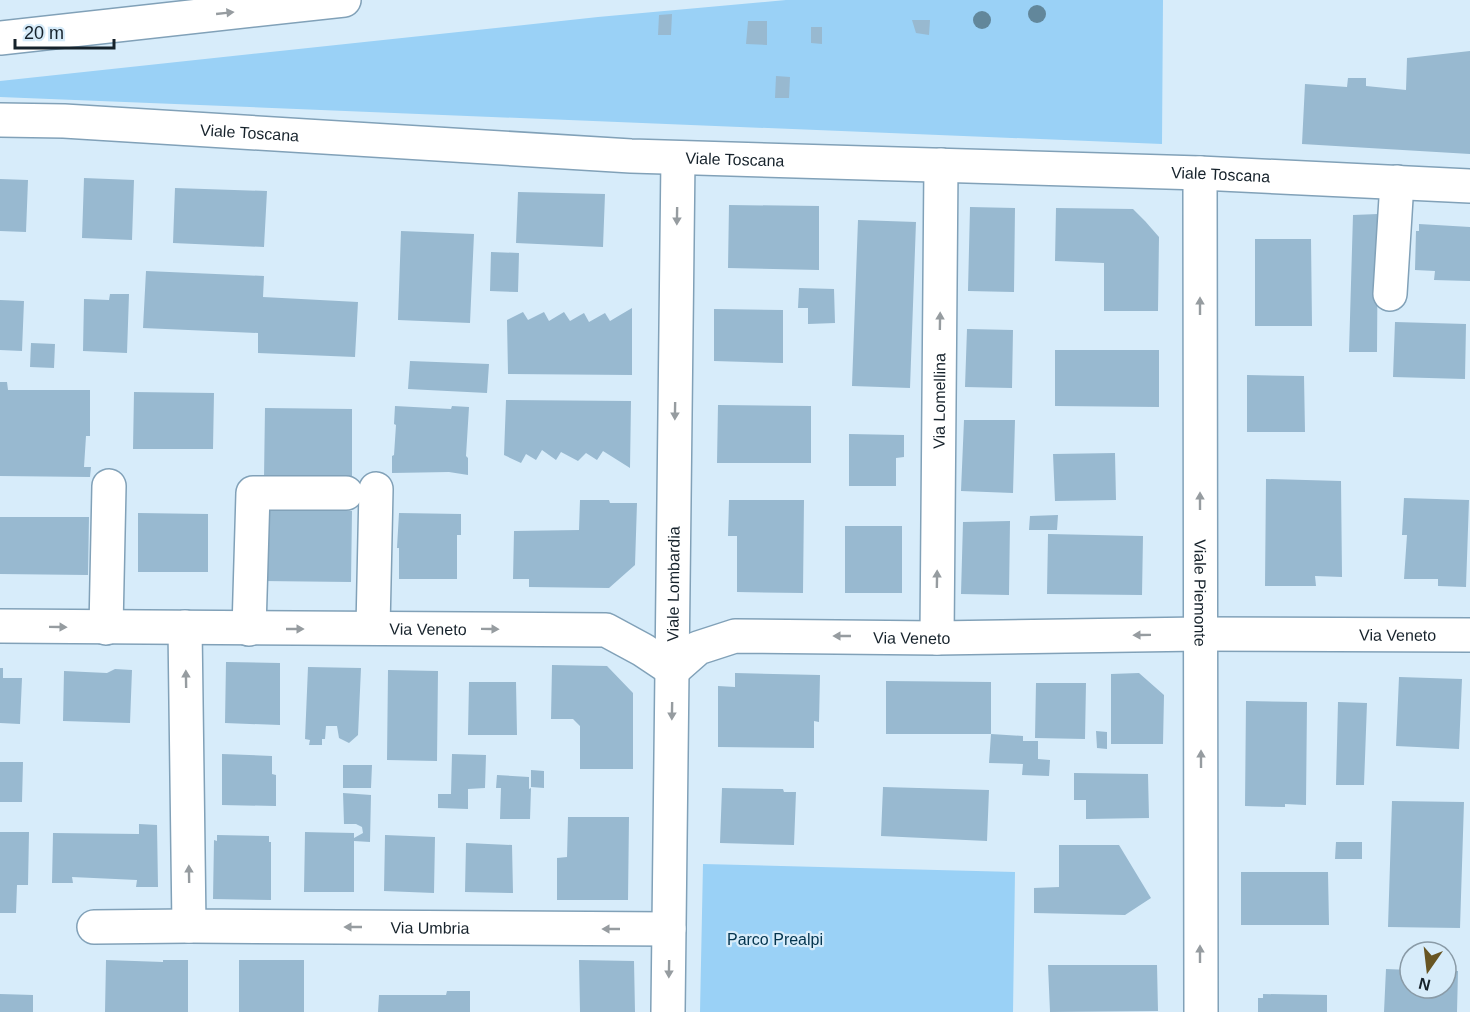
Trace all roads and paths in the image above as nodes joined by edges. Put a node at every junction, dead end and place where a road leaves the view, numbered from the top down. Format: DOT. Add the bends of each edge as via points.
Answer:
graph roads {
  1 [pos="344,0"];
  2 [pos="0,38"];
  3 [pos="0,120"];
  4 [pos="678,158"];
  5 [pos="941,165"];
  6 [pos="1200,173"];
  7 [pos="1397,182"];
  8 [pos="1470,186"];
  9 [pos="1390,294"];
  10 [pos="110,486"];
  11 [pos="0,626"];
  12 [pos="185,627"];
  13 [pos="106,628"];
  14 [pos="373,628"];
  15 [pos="249,629"];
  16 [pos="1200,634"];
  17 [pos="1470,635"];
  18 [pos="937,638"];
  19 [pos="673,670"];
  20 [pos="189,926"];
  21 [pos="94,927"];
  22 [pos="669,930"];
  23 [pos="668,1012"];
  24 [pos="1200,1012"];
  2 -- 1 [label="main road, one-way"];
  3 -- 4 [label="main road, Viale Toscana"];
  4 -- 5 [label="main road, Viale Toscana"];
  4 -- 19 [label="main road, Viale Lombardia, one-way"];
  5 -- 6 [label="main road, Viale Toscana"];
  18 -- 5 [label="main road, Via Lomellina, one-way"];
  6 -- 7 [label="main road, Viale Toscana"];
  16 -- 6 [label="main road, Viale Piemonte, one-way"];
  7 -- 8 [label="main road, Viale Toscana"];
  7 -- 9 [label="main road"];
  10 -- 13 [label="main road"];
  11 -- 13 [label="main road, Via Veneto, one-way"];
  12 -- 13 [label="main road, Via Veneto"];
  12 -- 15 [label="main road, Via Veneto"];
  20 -- 12 [label="main road, one-way"];
  15 -- 14 [label="main road, Via Veneto, one-way"];
  14 -- 15 [label="main road, Via Veneto" via="361,491 253,493"];
  14 -- 19 [label="main road, Via Veneto, one-way" via="606,630"];
  16 -- 17 [label="main road, Via Veneto"];
  16 -- 18 [label="main road, Via Veneto, one-way"];
  24 -- 16 [label="main road, Viale Piemonte, one-way"];
  18 -- 19 [label="main road, Via Veneto, one-way" via="735,636 698,648"];
  19 -- 22 [label="main road, Viale Lombardia, one-way"];
  20 -- 21 [label="main road, Via Umbria"];
  22 -- 20 [label="main road, Via Umbria, one-way"];
  22 -- 23 [label="main road, Viale Lombardia, one-way"];
}
